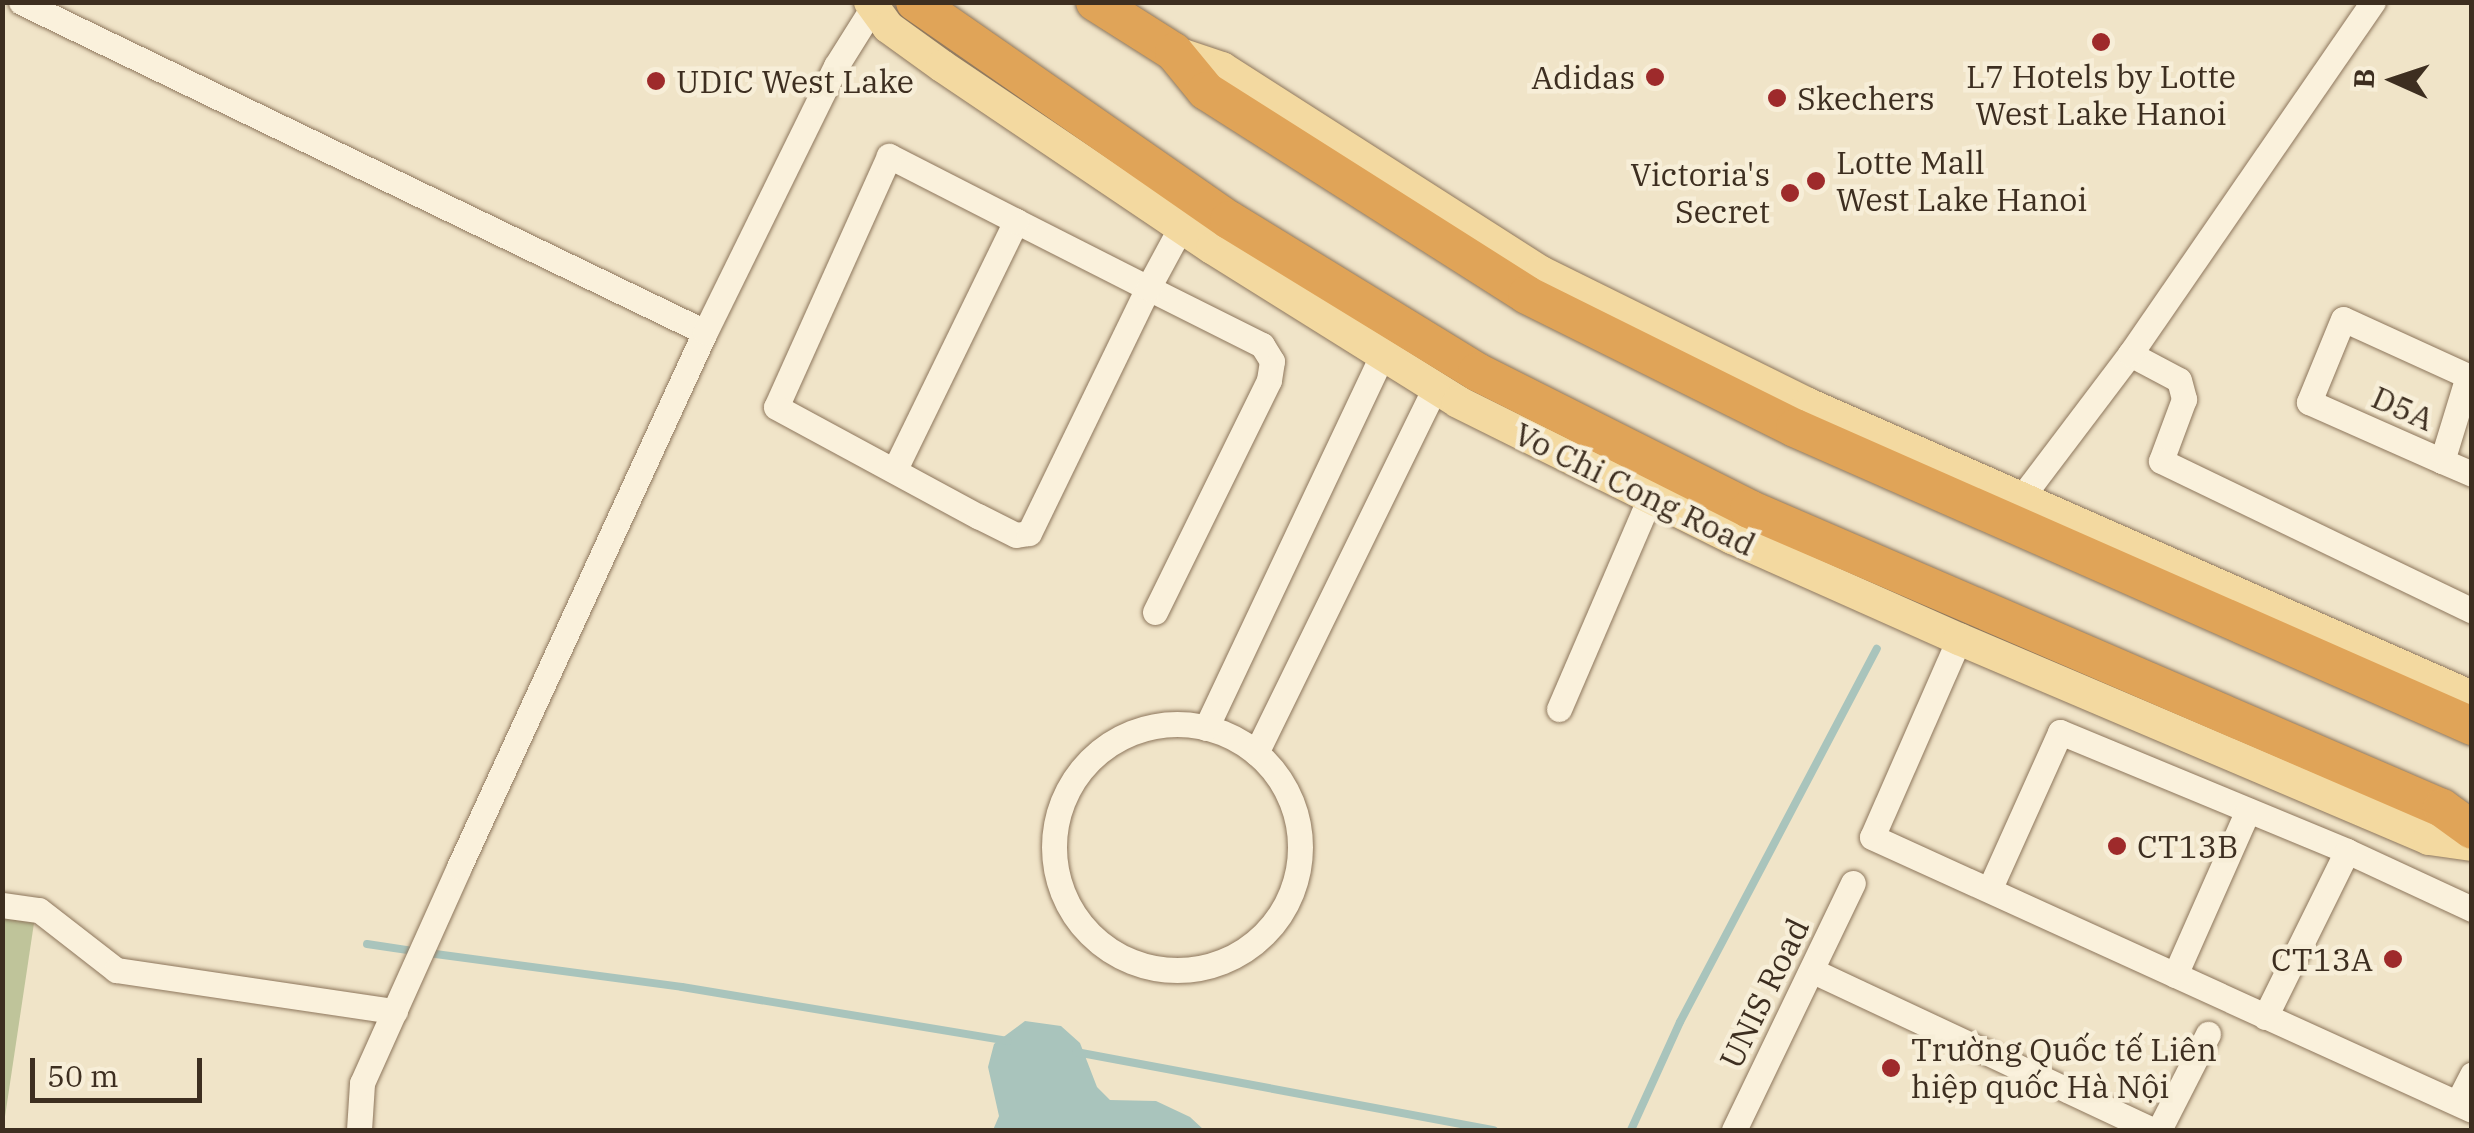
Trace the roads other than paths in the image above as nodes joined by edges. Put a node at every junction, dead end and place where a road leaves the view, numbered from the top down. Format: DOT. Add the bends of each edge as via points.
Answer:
graph roads {
  1 [pos="21,2"];
  2 [pos="915,2"];
  3 [pos="1095,2"];
  4 [pos="2374,2"];
  5 [pos="872,5"];
  6 [pos="1174,52"];
  7 [pos="1016,222"];
  8 [pos="1181,227"];
  9 [pos="1148,288"];
  10 [pos="705,332"];
  11 [pos="1383,354"];
  12 [pos="2130,354"];
  13 [pos="1435,387"];
  14 [pos="1890,440"];
  15 [pos="2442,461"];
  16 [pos="896,469"];
  17 [pos="2472,474"];
  18 [pos="1912,479"];
  19 [pos="1650,498"];
  20 [pos="2020,498"];
  21 [pos="2472,610"];
  22 [pos="1155,612"];
  23 [pos="1959,639"];
  24 [pos="2472,697"];
  25 [pos="1558,709"];
  26 [pos="2472,726"];
  27 [pos="1206,728"];
  28 [pos="1256,753"];
  29 [pos="2248,810"];
  30 [pos="2472,830"];
  31 [pos="2472,844"];
  32 [pos="2346,851"];
  33 [pos="1853,882"];
  34 [pos="1990,888"];
  35 [pos="2,905"];
  36 [pos="2472,908"];
  37 [pos="1813,971"];
  38 [pos="2175,974"];
  39 [pos="395,1010"];
  40 [pos="2266,1017"];
  41 [pos="2208,1034"];
  42 [pos="2472,1074"];
  43 [pos="2465,1106"];
  44 [pos="359,1130"];
  45 [pos="1734,1130"];
  46 [pos="2156,1130"];
  1 -- 10 [label="street"];
  2 -- 30 [label="highway, Vo Chi Cong Road" via="1229,220 1477,372 1750,509 2442,808"];
  3 -- 6 [label="highway"];
  4 -- 12 [label="street"];
  5 -- 8 [label="main road, Vo Chi Cong Road" via="888,27 942,66"];
  5 -- 10 [label="street"];
  6 -- 14 [label="main road" via="1222,68 1541,272"];
  6 -- 18 [label="highway" via="1206,91 1527,295"];
  7 -- 9 [label="street"];
  7 -- 16 [label="street"];
  7 -- 16 [label="street" via="889,156 776,407"];
  8 -- 9 [label="street"];
  8 -- 11 [label="main road, Vo Chi Cong Road"];
  9 -- 16 [label="street" via="1029,533 1016,534"];
  9 -- 22 [label="street" via="1262,344 1272,361 1269,380"];
  10 -- 39 [label="street"];
  11 -- 13 [label="main road, Vo Chi Cong Road"];
  11 -- 27 [label="street"];
  12 -- 20 [label="street"];
  12 -- 21 [label="street" via="2179,380 2184,399 2161,461"];
  13 -- 19 [label="main road, Vo Chi Cong Road"];
  13 -- 28 [label="street"];
  14 -- 18 [label="highway"];
  14 -- 20 [label="main road"];
  15 -- 15 [label="street, D5A" via="2309,402 2343,319 2468,376"];
  15 -- 17 [label="street, D5A"];
  18 -- 26 [label="highway"];
  19 -- 23 [label="main road, Vo Chi Cong Road"];
  19 -- 25 [label="street"];
  20 -- 24 [label="main road"];
  23 -- 31 [label="main road, Vo Chi Cong Road" via="2429,840"];
  23 -- 34 [label="street" via="1872,837"];
  27 -- 28 [label="street"];
  27 -- 28 [label="street" via="1148,726 1110,742 1079,771 1059,809 1054,851 1062,893 1084,929 1117,955 1157,969 1196,970 1249,946 1288,902 1300,865 1299,826 1286,789"];
  29 -- 32 [label="street"];
  29 -- 34 [label="street" via="2060,732"];
  29 -- 38 [label="street"];
  32 -- 36 [label="street"];
  32 -- 40 [label="street"];
  33 -- 37 [label="street, UNIS Road"];
  34 -- 38 [label="street"];
  35 -- 39 [label="street" via="39,910 116,970"];
  37 -- 45 [label="street, UNIS Road"];
  37 -- 46 [label="street"];
  38 -- 40 [label="street"];
  39 -- 44 [label="street" via="362,1083"];
  40 -- 43 [label="street"];
  41 -- 46 [label="street"];
  42 -- 43 [label="street"];
}
